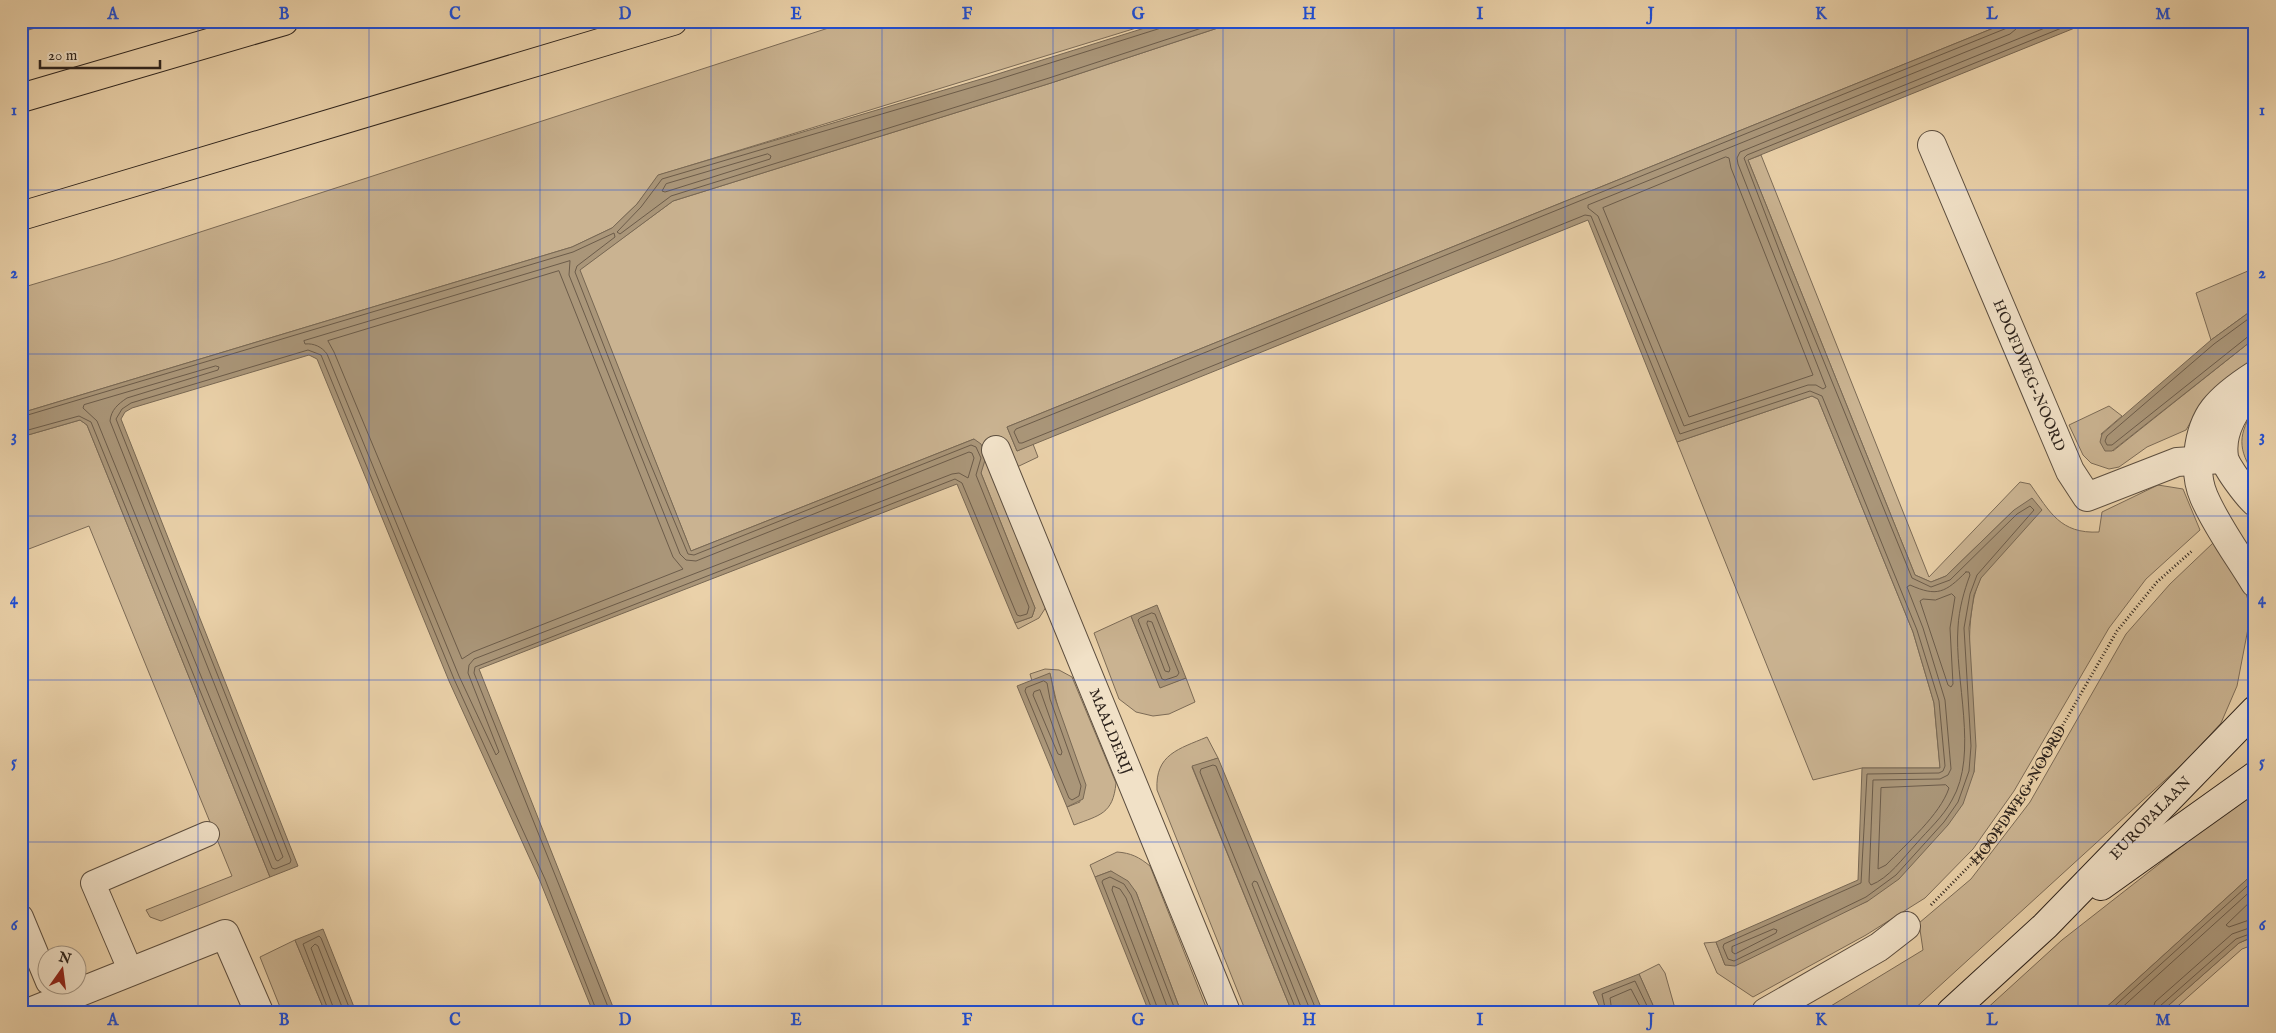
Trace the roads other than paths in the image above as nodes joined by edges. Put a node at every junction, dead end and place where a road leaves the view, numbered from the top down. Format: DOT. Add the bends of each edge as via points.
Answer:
graph roads {
  1 [pos="284,21"];
  2 [pos="672,21"];
  3 [pos="21,98"];
  4 [pos="1932,145"];
  5 [pos="21,216"];
  6 [pos="2255,375"];
  7 [pos="2255,387"];
  8 [pos="996,450"];
  9 [pos="2224,459"];
  10 [pos="2197,460"];
  11 [pos="2255,502"];
  12 [pos="2255,583"];
  13 [pos="2255,710"];
  14 [pos="2255,776"];
  15 [pos="207,834"];
  16 [pos="21,917"];
  17 [pos="1906,926"];
  18 [pos="2045,926"];
  19 [pos="38,960"];
  20 [pos="131,972"];
  21 [pos="88,982"];
  22 [pos="45,996"];
  23 [pos="30,1012"];
  24 [pos="259,1012"];
  25 [pos="1226,1012"];
  26 [pos="1766,1012"];
  27 [pos="1951,1012"];
  1 -- 3 [label="highway"];
  2 -- 5 [label="highway"];
  4 -- 10 [label="street, HOOFDWEG-NOORD" via="2070,471 2087,497 2177,462"];
  6 -- 10 [label="street" via="2214,409 2202,433"];
  7 -- 9 [label="street" via="2240,402 2225,433"];
  8 -- 25 [label="street, MAALDERIJ"];
  9 -- 10 [label="street, HOOFDWEG-NOORD"];
  9 -- 11 [label="street"];
  10 -- 12 [label="street" via="2203,496"];
  13 -- 18 [label="street, EUROPALAAN"];
  14 -- 18 [label="street, EUROPALAAN"];
  15 -- 20 [label="lane" via="93,883"];
  16 -- 19 [label="lane"];
  17 -- 26 [label="street" via="1880,947"];
  18 -- 27 [label="street, EUROPALAAN"];
  20 -- 21 [label="street"];
  20 -- 24 [label="street" via="225,934"];
  22 -- 23 [label="street"];
}
